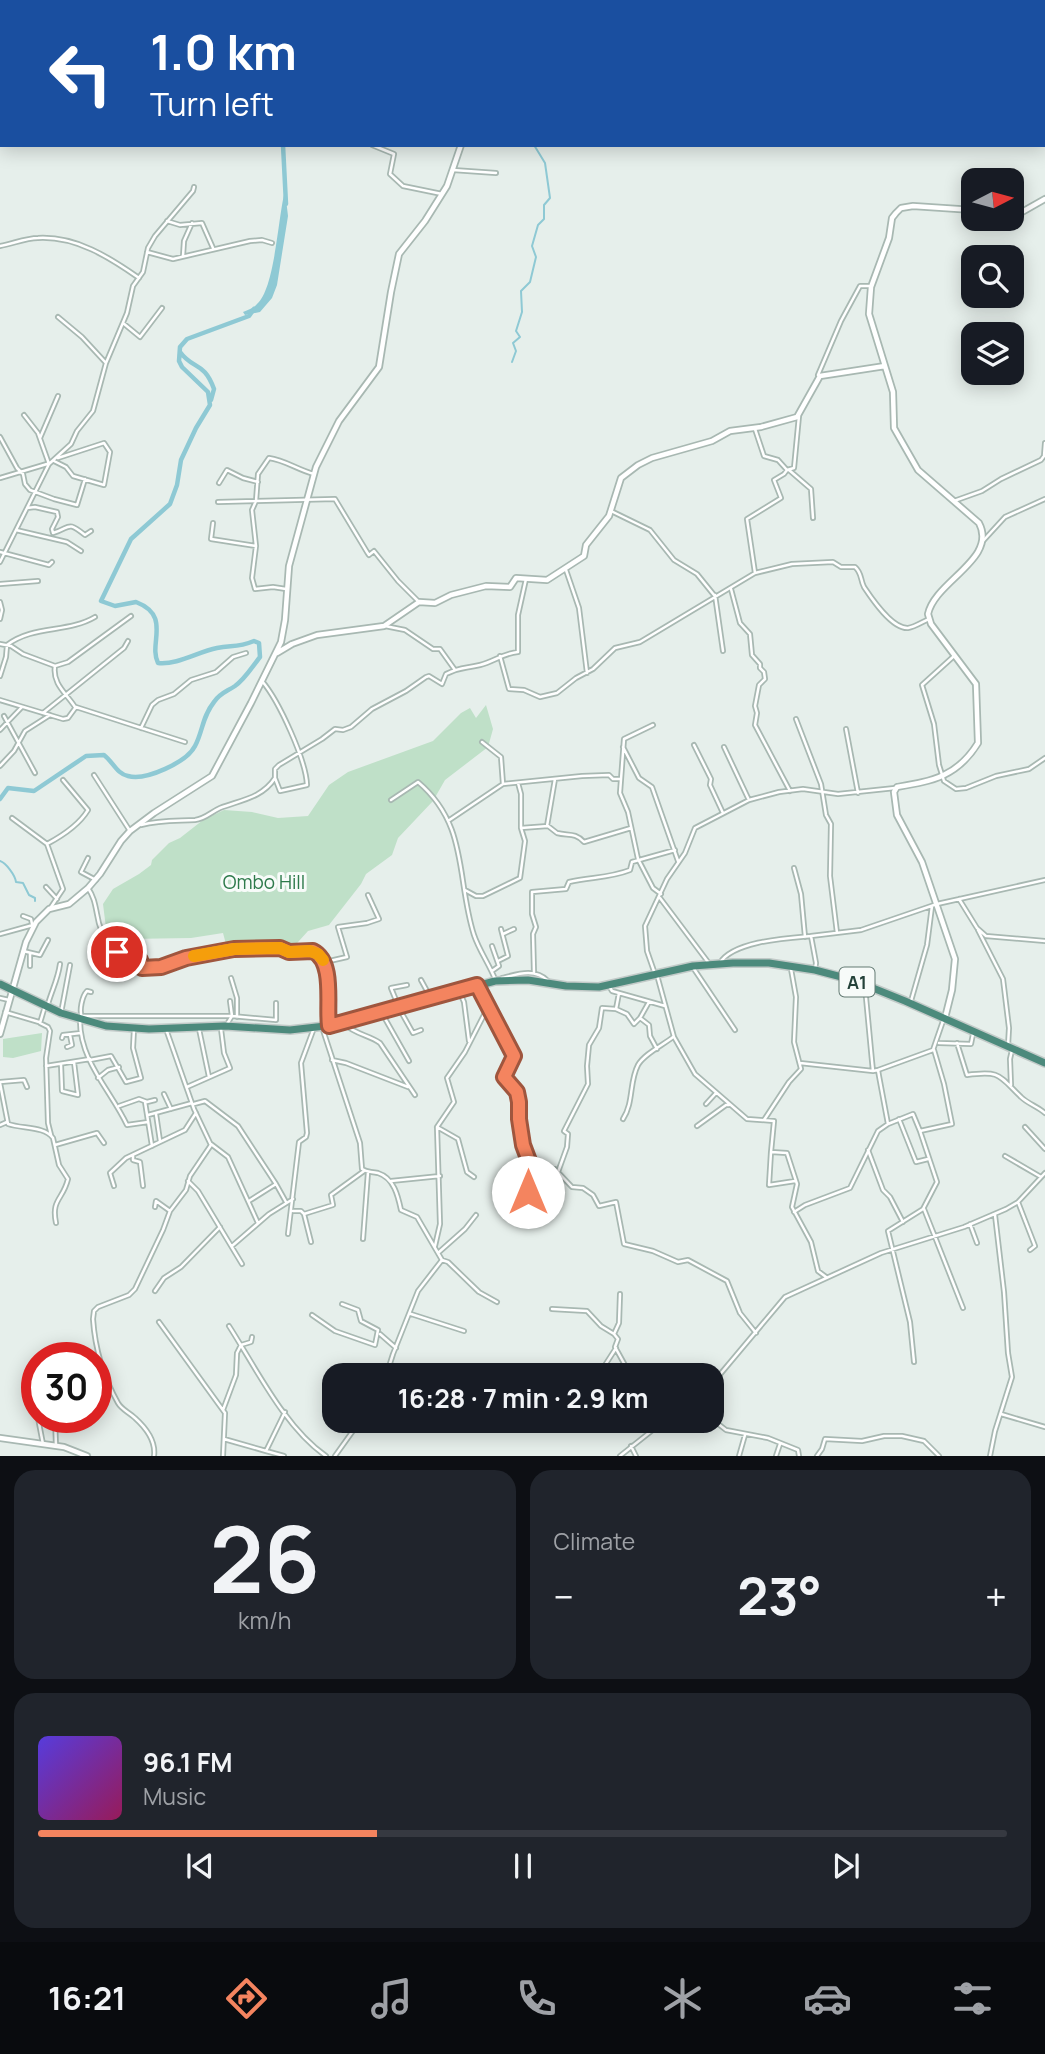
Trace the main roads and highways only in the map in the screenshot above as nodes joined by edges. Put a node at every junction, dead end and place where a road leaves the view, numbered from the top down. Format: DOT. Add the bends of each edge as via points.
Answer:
graph roads {
  1 [pos="0,984"];
  2 [pos="1045,1063"];
  1 -- 2 [label="highway, A1" via="61,1013 134,1029 223,1026 290,1031 343,1023 495,979 584,988 709,964 791,966 865,984"];
}
